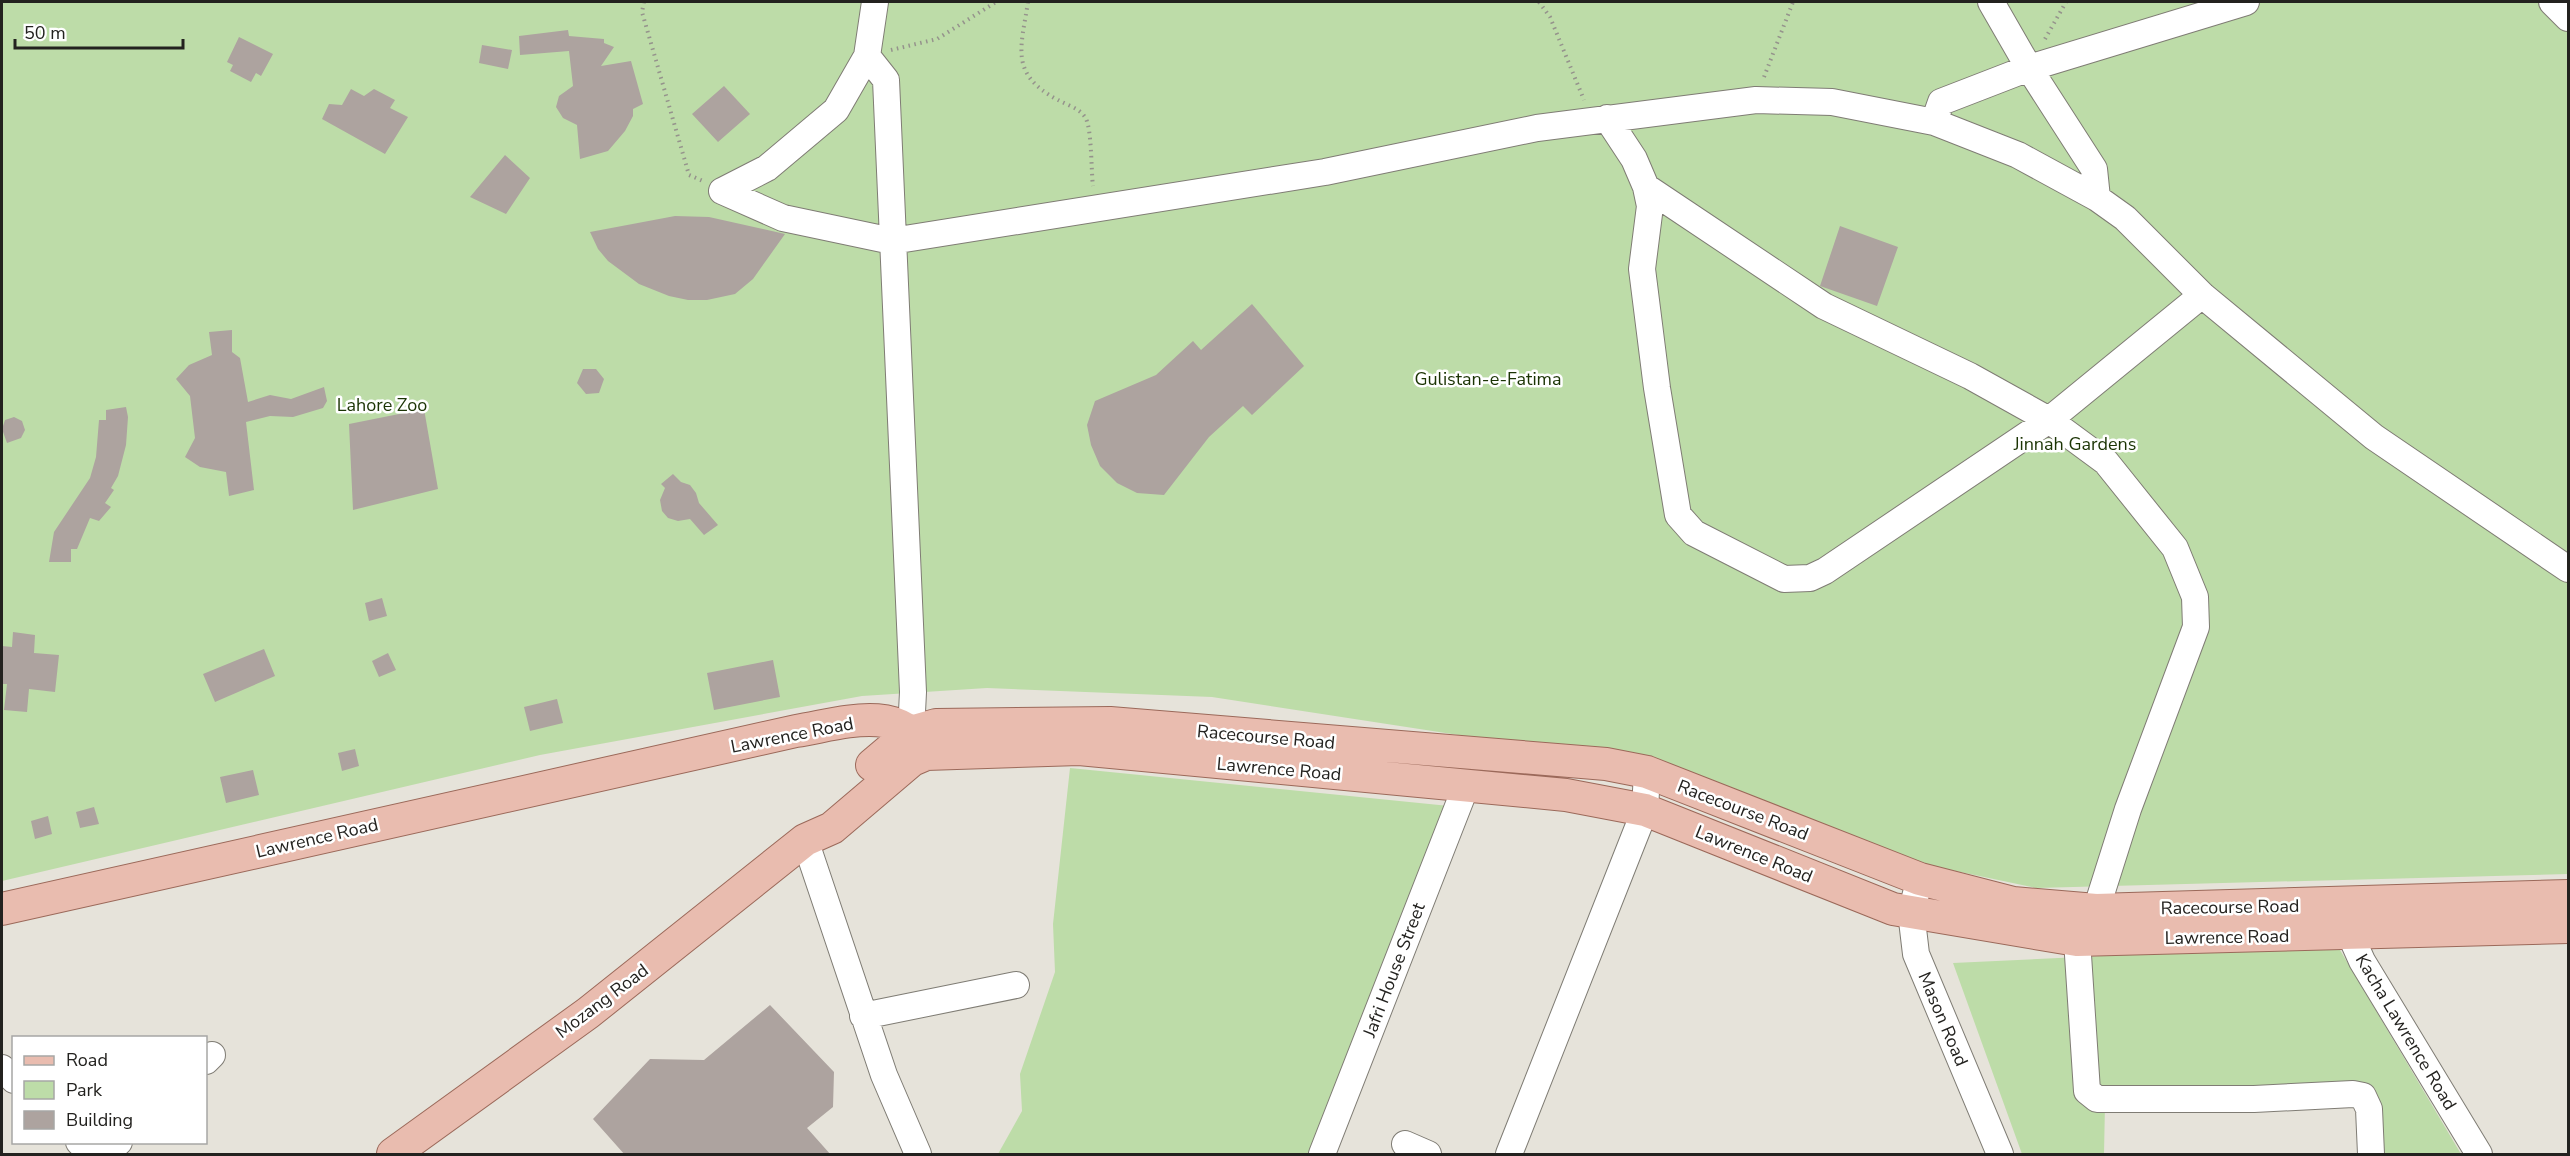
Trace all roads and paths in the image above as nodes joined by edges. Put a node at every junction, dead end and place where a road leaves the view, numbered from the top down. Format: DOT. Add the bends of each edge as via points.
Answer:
graph roads {
  1 [pos="644,2"];
  2 [pos="875,2"];
  3 [pos="996,2"];
  4 [pos="1028,2"];
  5 [pos="1539,2"];
  6 [pos="1793,2"];
  7 [pos="1991,2"];
  8 [pos="2066,2"];
  9 [pos="2246,2"];
  10 [pos="2552,2"];
  11 [pos="2568,18"];
  12 [pos="867,56"];
  13 [pos="2029,68"];
  14 [pos="1756,100"];
  15 [pos="1599,119"];
  16 [pos="1934,122"];
  17 [pos="1646,187"];
  18 [pos="722,191"];
  19 [pos="2097,198"];
  20 [pos="1094,208"];
  21 [pos="892,241"];
  22 [pos="2202,295"];
  23 [pos="2049,420"];
  24 [pos="2568,569"];
  25 [pos="846,724"];
  26 [pos="919,743"];
  27 [pos="874,764"];
  28 [pos="1647,772"];
  29 [pos="1466,786"];
  30 [pos="1645,810"];
  31 [pos="805,840"];
  32 [pos="1920,879"];
  33 [pos="2568,897"];
  34 [pos="2,909"];
  35 [pos="1911,912"];
  36 [pos="2348,919"];
  37 [pos="2568,927"];
  38 [pos="2091,930"];
  39 [pos="1016,985"];
  40 [pos="863,1016"];
  41 [pos="80,1144"];
  42 [pos="117,1144"];
  43 [pos="1406,1144"];
  44 [pos="395,1154"];
  45 [pos="91,1155"];
  46 [pos="106,1155"];
  47 [pos="918,1155"];
  48 [pos="1322,1155"];
  49 [pos="1428,1155"];
  50 [pos="1509,1155"];
  51 [pos="2000,1155"];
  52 [pos="2371,1155"];
  53 [pos="2479,1155"];
  1 -- 18 [label="path" via="642,12 689,175"];
  2 -- 12 [label="street"];
  3 -- 12 [label="path" via="938,39"];
  4 -- 20 [label="path" via="1021,50 1023,66 1033,85 1087,118"];
  5 -- 15 [label="path"];
  6 -- 14 [label="path"];
  7 -- 13 [label="street"];
  8 -- 13 [label="path"];
  9 -- 13 [label="street"];
  10 -- 11 [label="street"];
  12 -- 18 [label="street" via="836,110 767,168"];
  12 -- 21 [label="street" via="885,80"];
  13 -- 16 [label="street" via="1941,102"];
  13 -- 19 [label="street" via="2094,169"];
  14 -- 15 [label="street"];
  14 -- 16 [label="street" via="1832,102"];
  15 -- 17 [label="street" via="1634,159"];
  15 -- 20 [label="street" via="1325,172"];
  16 -- 19 [label="street" via="2018,155"];
  17 -- 23 [label="street" via="1824,306 1970,376"];
  17 -- 23 [label="street" via="1650,206 1642,269 1657,388 1674,503 1678,515 1694,533 1784,579 1810,578"];
  18 -- 21 [label="street" via="783,218"];
  19 -- 22 [label="street" via="2125,218"];
  20 -- 21 [label="street"];
  21 -- 26 [label="street" via="913,692"];
  22 -- 23 [label="street"];
  22 -- 24 [label="street" via="2374,437"];
  23 -- 38 [label="street" via="2106,462 2137,498 2175,548 2195,597 2196,627 2128,809"];
  25 -- 26 [label="main road, Lawrence Road" via="881,720 902,726"];
  25 -- 27 [label="main road" via="869,740"];
  25 -- 34 [label="main road, Lawrence Road" via="785,734"];
  26 -- 27 [label="main road, Mozang Road"];
  26 -- 28 [label="main road, Racecourse Road" via="924,727 957,723 1110,723 1606,764"];
  26 -- 29 [label="main road, Lawrence Road" via="1078,749"];
  26 -- 31 [label="main road, Mozang Road" via="912,760 832,828"];
  27 -- 31 [label="main road, Mozang Road" via="821,811"];
  28 -- 30 [label="street"];
  28 -- 32 [label="main road, Racecourse Road"];
  29 -- 30 [label="main road, Lawrence Road" via="1566,795"];
  29 -- 48 [label="street, Jafri House Street"];
  30 -- 35 [label="main road, Lawrence Road" via="1893,909"];
  30 -- 50 [label="street"];
  31 -- 40 [label="street"];
  31 -- 44 [label="main road, Mozang Road" via="588,1013"];
  32 -- 35 [label="street, Mason Road"];
  32 -- 38 [label="main road, Racecourse Road" via="2013,903"];
  33 -- 36 [label="main road, Racecourse Road"];
  35 -- 38 [label="main road, Lawrence Road"];
  35 -- 51 [label="street, Mason Road" via="1916,954"];
  36 -- 37 [label="main road"];
  36 -- 38 [label="main road, Racecourse Road"];
  36 -- 53 [label="street, Kacha Lawrence Road" via="2362,961"];
  38 -- 52 [label="street" via="2087,1090 2097,1099 2363,1096 2369,1109"];
  39 -- 40 [label="street"];
  40 -- 47 [label="street"];
  41 -- 45 [label="street"];
  42 -- 46 [label="street"];
  43 -- 49 [label="street"];
}
